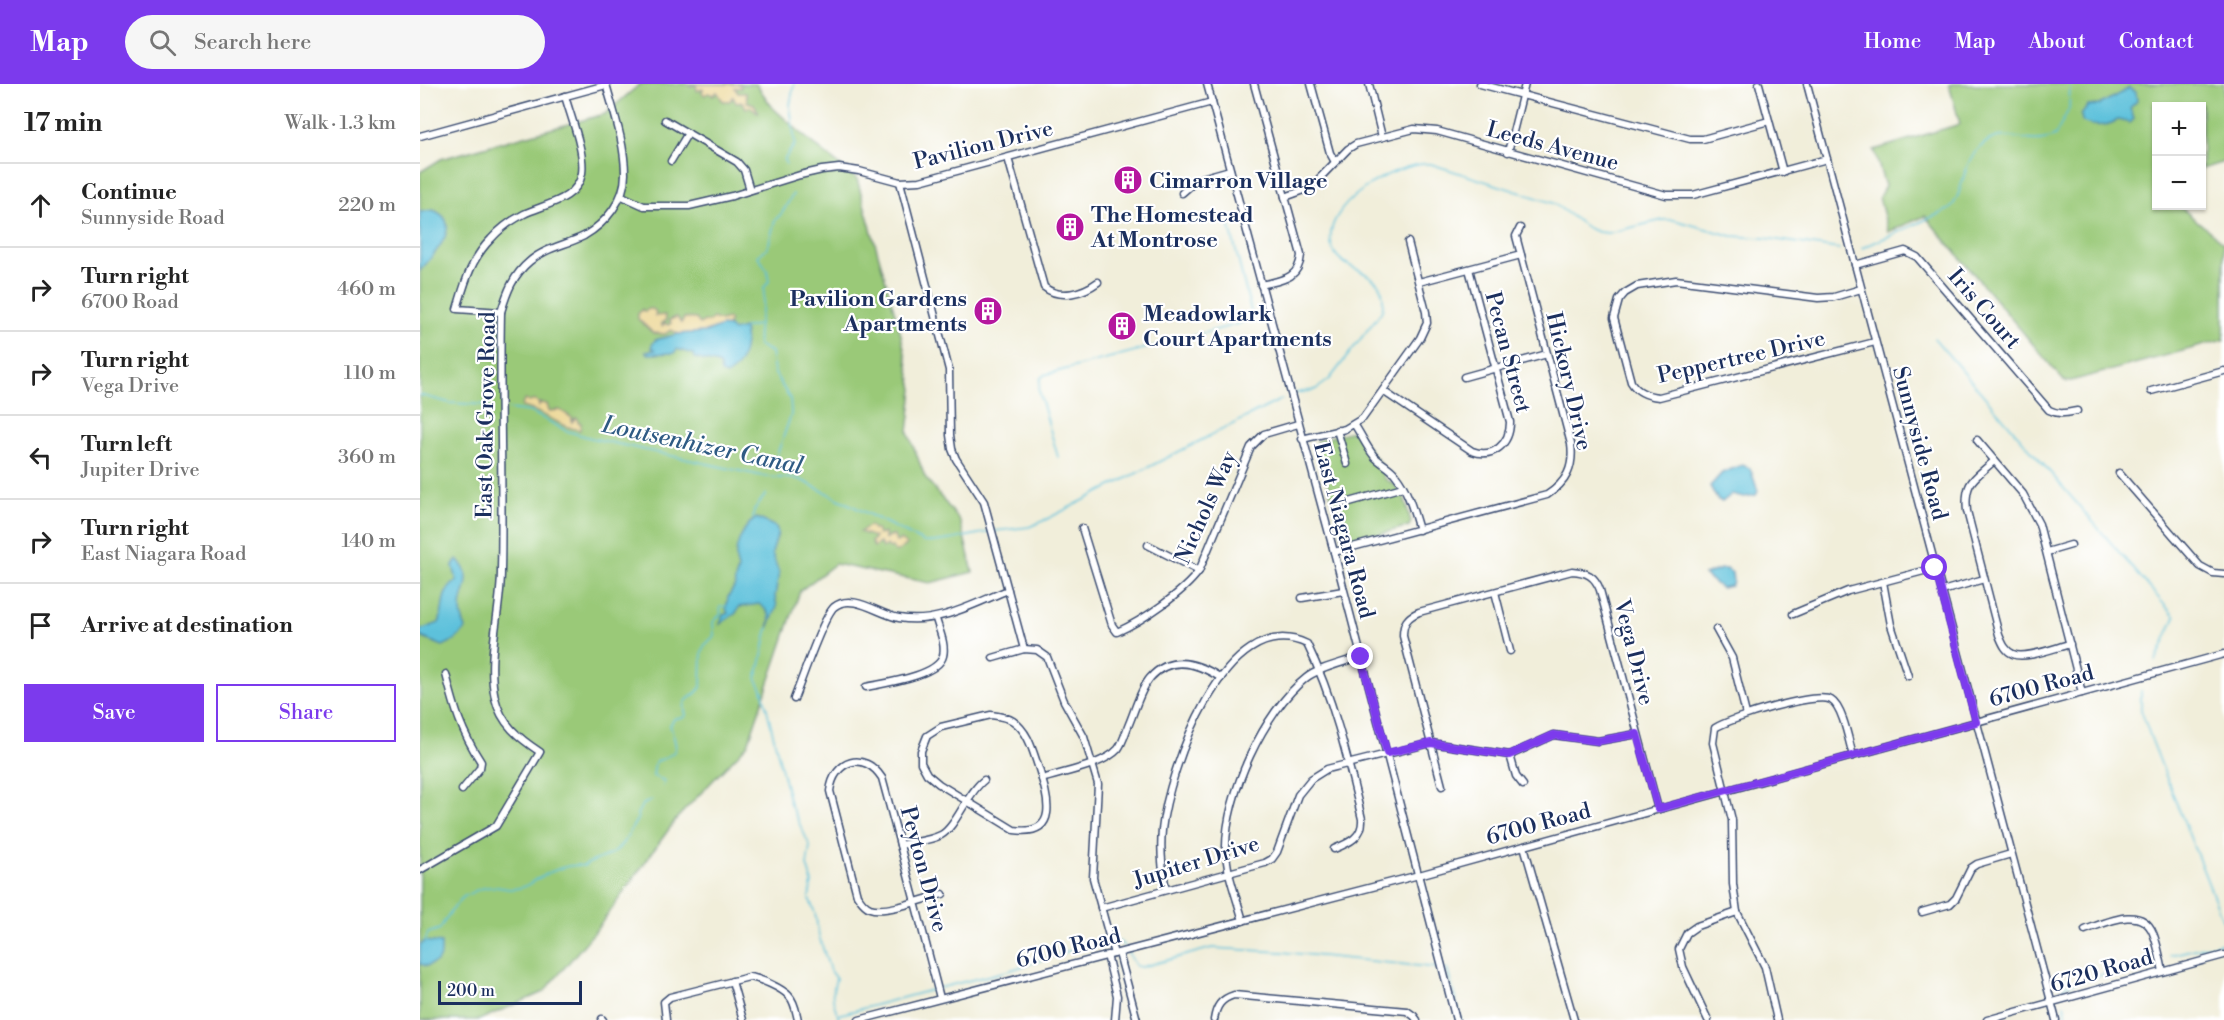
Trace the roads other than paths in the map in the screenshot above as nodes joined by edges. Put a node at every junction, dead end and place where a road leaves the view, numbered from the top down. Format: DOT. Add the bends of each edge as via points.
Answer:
graph roads {
  1 [pos="1207,84"];
  2 [pos="1254,84"];
  3 [pos="1311,84"];
  4 [pos="1369,84"];
  5 [pos="1480,84"];
  6 [pos="1525,84"];
  7 [pos="1759,84"];
  8 [pos="1807,84"];
  9 [pos="606,85"];
  10 [pos="565,96"];
  11 [pos="1522,96"];
  12 [pos="1212,102"];
  13 [pos="665,120"];
  14 [pos="1769,121"];
  15 [pos="688,133"];
  16 [pos="420,136"];
  17 [pos="1382,137"];
  18 [pos="1508,152"];
  19 [pos="1008,158"];
  20 [pos="1827,159"];
  21 [pos="671,160"];
  22 [pos="1335,162"];
  23 [pos="1230,170"];
  24 [pos="1783,172"];
  25 [pos="900,182"];
  26 [pos="750,190"];
  27 [pos="1182,193"];
  28 [pos="622,196"];
  29 [pos="1285,197"];
  30 [pos="1520,228"];
  31 [pos="1408,242"];
  32 [pos="1521,255"];
  33 [pos="1855,265"];
  34 [pos="1469,269"];
  35 [pos="1098,282"];
  36 [pos="1419,282"];
  37 [pos="1261,285"];
  38 [pos="1862,289"];
  39 [pos="501,312"];
  40 [pos="1875,342"];
  41 [pos="1547,354"];
  42 [pos="1495,368"];
  43 [pos="2224,371"];
  44 [pos="1464,377"];
  45 [pos="1383,391"];
  46 [pos="2151,391"];
  47 [pos="2077,411"];
  48 [pos="1298,424"];
  49 [pos="1354,424"];
  50 [pos="1337,430"];
  51 [pos="1302,439"];
  52 [pos="1977,440"];
  53 [pos="1994,461"];
  54 [pos="1347,464"];
  55 [pos="2119,473"];
  56 [pos="1403,487"];
  57 [pos="1346,502"];
  58 [pos="1082,528"];
  59 [pos="1419,530"];
  60 [pos="1148,545"];
  61 [pos="2071,545"];
  62 [pos="1334,552"];
  63 [pos="2047,552"];
  64 [pos="1935,568"];
  65 [pos="1199,571"];
  66 [pos="2224,574"];
  67 [pos="1984,579"];
  68 [pos="1883,582"];
  69 [pos="1008,590"];
  70 [pos="1343,591"];
  71 [pos="1942,591"];
  72 [pos="1496,592"];
  73 [pos="1302,598"];
  74 [pos="1793,614"];
  75 [pos="936,619"];
  76 [pos="1716,629"];
  77 [pos="2070,644"];
  78 [pos="1024,649"];
  79 [pos="1510,651"];
  80 [pos="2224,654"];
  81 [pos="1361,657"];
  82 [pos="993,658"];
  83 [pos="1320,671"];
  84 [pos="446,675"];
  85 [pos="1908,676"];
  86 [pos="1221,678"];
  87 [pos="866,687"];
  88 [pos="2082,693"];
  89 [pos="794,699"];
  90 [pos="1746,714"];
  91 [pos="1976,722"];
  92 [pos="1637,734"];
  93 [pos="1431,743"];
  94 [pos="1387,753"];
  95 [pos="1509,755"];
  96 [pos="1853,756"];
  97 [pos="1349,763"];
  98 [pos="1092,764"];
  99 [pos="1042,779"];
  100 [pos="984,780"];
  101 [pos="1523,785"];
  102 [pos="1442,786"];
  103 [pos="462,790"];
  104 [pos="1725,791"];
  105 [pos="967,800"];
  106 [pos="1658,809"];
  107 [pos="900,845"];
  108 [pos="1524,846"];
  109 [pos="1334,849"];
  110 [pos="2011,854"];
  111 [pos="420,870"];
  112 [pos="1230,873"];
  113 [pos="1419,874"];
  114 [pos="1166,889"];
  115 [pos="943,894"];
  116 [pos="915,902"];
  117 [pos="1101,908"];
  118 [pos="1737,912"];
  119 [pos="1922,912"];
  120 [pos="1243,921"];
  121 [pos="2085,930"];
  122 [pos="1114,954"];
  123 [pos="2224,955"];
  124 [pos="2163,971"];
  125 [pos="732,981"];
  126 [pos="1130,993"];
  127 [pos="1117,996"];
  128 [pos="940,998"];
  129 [pos="2051,1002"];
  130 [pos="666,1020"];
  131 [pos="743,1020"];
  132 [pos="798,1020"];
  133 [pos="859,1020"];
  134 [pos="1114,1020"];
  135 [pos="1137,1020"];
  136 [pos="1214,1020"];
  137 [pos="1416,1020"];
  138 [pos="1456,1020"];
  139 [pos="1574,1020"];
  140 [pos="1708,1020"];
  141 [pos="1777,1020"];
  142 [pos="1987,1020"];
  143 [pos="2056,1020"];
  1 -- 12 [label="street, East Niagara Road"];
  2 -- 29 [label="street"];
  3 -- 22 [label="street"];
  4 -- 17 [label="street"];
  5 -- 11 [label="street"];
  6 -- 11 [label="street"];
  7 -- 14 [label="street"];
  8 -- 20 [label="street, Sunnyside Road"];
  9 -- 10 [label="street"];
  9 -- 28 [label="street" via="624,153"];
  10 -- 16 [label="street"];
  10 -- 39 [label="street" via="582,160 577,188 524,214 491,238 468,272 457,309"];
  11 -- 14 [label="street" via="1690,139"];
  11 -- 18 [label="street"];
  12 -- 19 [label="street, Pavilion Drive"];
  12 -- 23 [label="street, East Niagara Road"];
  13 -- 15 [label="street"];
  14 -- 24 [label="street"];
  15 -- 21 [label="street"];
  15 -- 26 [label="street" via="737,162"];
  17 -- 18 [label="street, Leeds Avenue" via="1427,130"];
  17 -- 22 [label="street, Leeds Avenue" via="1356,144"];
  18 -- 24 [label="street, Leeds Avenue" via="1666,195 1714,190"];
  19 -- 25 [label="street, Pavilion Drive" via="930,179"];
  19 -- 35 [label="street" via="1044,287 1060,295 1088,289"];
  20 -- 24 [label="street, Leeds Avenue"];
  20 -- 33 [label="street, Sunnyside Road"];
  22 -- 29 [label="street, Leeds Avenue" via="1310,188"];
  23 -- 27 [label="street" via="1198,179"];
  23 -- 37 [label="street, East Niagara Road"];
  25 -- 26 [label="street, Pavilion Drive" via="839,168"];
  25 -- 69 [label="street" via="949,370 952,449 984,502"];
  26 -- 28 [label="street, Pavilion Drive" via="689,206 644,206"];
  28 -- 39 [label="street, East Oak Grove Road" via="604,220 583,236 550,248 515,275"];
  29 -- 37 [label="street" via="1301,255 1300,266 1287,279"];
  30 -- 32 [label="street, Hickory Drive" via="1516,236"];
  31 -- 36 [label="street"];
  32 -- 34 [label="street"];
  32 -- 41 [label="street, Hickory Drive"];
  33 -- 38 [label="street, Sunnyside Road"];
  33 -- 47 [label="street, Iris Court" via="1905,251 1917,257 2049,410 2065,414"];
  34 -- 36 [label="street"];
  34 -- 42 [label="street, Pecan Street"];
  36 -- 45 [label="street" via="1427,323"];
  37 -- 48 [label="street, East Niagara Road"];
  38 -- 40 [label="street, Sunnyside Road"];
  38 -- 40 [label="street, Peppertree Drive" via="1818,298 1668,280 1637,286 1625,293 1615,310 1615,326 1634,387 1659,398"];
  39 -- 111 [label="street, East Oak Grove Road" via="501,574 492,671 500,715 510,730 540,752 496,826"];
  40 -- 64 [label="street, Sunnyside Road"];
  41 -- 42 [label="street"];
  41 -- 59 [label="street, Hickory Drive" via="1571,444 1572,466 1564,481 1547,495"];
  42 -- 44 [label="street"];
  42 -- 45 [label="street, Pecan Street" via="1510,431 1500,448 1486,454 1472,452"];
  43 -- 46 [label="street"];
  45 -- 49 [label="street"];
  48 -- 51 [label="street, East Niagara Road"];
  48 -- 65 [label="street, Nichols Way" via="1264,434 1251,447"];
  49 -- 50 [label="street"];
  49 -- 56 [label="street" via="1373,454 1394,472"];
  50 -- 51 [label="street"];
  50 -- 54 [label="street"];
  51 -- 62 [label="street, East Niagara Road"];
  52 -- 53 [label="street"];
  53 -- 63 [label="street" via="2023,494"];
  53 -- 67 [label="street" via="1969,484 1965,495"];
  55 -- 66 [label="street" via="2200,566"];
  56 -- 57 [label="street"];
  56 -- 59 [label="street"];
  58 -- 65 [label="street, Nichols Way" via="1112,625 1118,632 1180,591"];
  59 -- 62 [label="street, Hickory Drive"];
  60 -- 65 [label="street"];
  61 -- 63 [label="street"];
  62 -- 70 [label="street, East Niagara Road"];
  63 -- 77 [label="street"];
  64 -- 68 [label="street"];
  64 -- 71 [label="street, Sunnyside Road"];
  67 -- 71 [label="street"];
  67 -- 77 [label="street" via="1999,635 2005,649 2014,656"];
  68 -- 74 [label="street" via="1848,591"];
  68 -- 85 [label="street" via="1891,625"];
  69 -- 75 [label="street"];
  69 -- 78 [label="street"];
  70 -- 73 [label="street"];
  70 -- 81 [label="street, East Niagara Road"];
  71 -- 91 [label="street, Sunnyside Road"];
  72 -- 79 [label="street"];
  72 -- 92 [label="street, Vega Drive" via="1572,571 1584,572 1596,580"];
  72 -- 93 [label="street" via="1419,612 1403,627"];
  75 -- 87 [label="street" via="943,646 939,664 925,672"];
  75 -- 89 [label="street" via="896,618 855,603 840,603 828,614"];
  76 -- 90 [label="street" via="1732,658"];
  77 -- 88 [label="street"];
  78 -- 82 [label="street"];
  78 -- 98 [label="street" via="1037,650 1047,657 1064,701 1084,737"];
  80 -- 88 [label="street, 6700 Road"];
  81 -- 83 [label="street"];
  81 -- 94 [label="street, East Niagara Road"];
  83 -- 86 [label="street" via="1307,644 1286,637 1253,646"];
  83 -- 97 [label="street"];
  83 -- 112 [label="street" via="1297,686 1270,719 1251,752 1236,788 1228,825 1226,850"];
  84 -- 103 [label="street" via="459,722 481,762"];
  86 -- 98 [label="street" via="1195,664 1181,663 1157,672 1149,679 1119,748"];
  86 -- 114 [label="street" via="1193,724 1168,797 1161,864"];
  88 -- 91 [label="street, 6700 Road"];
  90 -- 96 [label="street" via="1815,697 1831,699 1839,709"];
  90 -- 104 [label="street" via="1715,728 1713,743"];
  91 -- 96 [label="street, 6700 Road"];
  91 -- 110 [label="street, Sunnyside Road"];
  92 -- 95 [label="street" via="1598,741 1554,735"];
  92 -- 106 [label="street, Vega Drive"];
  93 -- 94 [label="street, Jupiter Drive"];
  93 -- 95 [label="street, Jupiter Drive"];
  93 -- 102 [label="street"];
  94 -- 97 [label="street, Jupiter Drive"];
  94 -- 113 [label="street, East Niagara Road"];
  95 -- 101 [label="street"];
  96 -- 104 [label="street, 6700 Road"];
  97 -- 109 [label="street" via="1363,826 1349,843"];
  97 -- 112 [label="street, Jupiter Drive" via="1327,769 1311,779 1298,795 1272,859"];
  98 -- 99 [label="street"];
  98 -- 117 [label="street" via="1098,784 1093,878"];
  99 -- 105 [label="street" via="1049,807 1046,821 1036,828 1014,830"];
  99 -- 105 [label="street" via="1030,741 1013,721 991,715 941,727 927,736 921,763 939,784"];
  100 -- 105 [label="street"];
  104 -- 106 [label="street, 6700 Road"];
  104 -- 118 [label="street" via="1732,820"];
  105 -- 107 [label="street" via="941,835"];
  106 -- 108 [label="street, 6700 Road"];
  107 -- 116 [label="street, Peyton Drive"];
  107 -- 116 [label="street, Peyton Drive" via="877,770 859,762 843,765 831,779 830,791 857,895 871,909"];
  108 -- 113 [label="street, 6700 Road"];
  108 -- 139 [label="street"];
  110 -- 119 [label="street" via="1977,864 1950,904"];
  110 -- 129 [label="street, Sunnyside Road"];
  112 -- 114 [label="street, Jupiter Drive"];
  112 -- 120 [label="street"];
  113 -- 120 [label="street, 6700 Road"];
  113 -- 138 [label="street, East Niagara Road"];
  114 -- 117 [label="street, Jupiter Drive"];
  115 -- 116 [label="street"];
  116 -- 128 [label="street, Peyton Drive"];
  117 -- 122 [label="street"];
  118 -- 140 [label="street" via="1697,926 1687,933 1678,949"];
  118 -- 141 [label="street" via="1765,968"];
  120 -- 122 [label="street, 6700 Road"];
  121 -- 124 [label="street" via="2126,917 2139,919 2153,933"];
  122 -- 126 [label="street"];
  122 -- 127 [label="street"];
  122 -- 128 [label="street, 6700 Road"];
  123 -- 124 [label="street, 6720 Road"];
  124 -- 129 [label="street, 6720 Road"];
  125 -- 130 [label="street" via="670,997 664,1002"];
  125 -- 131 [label="street"];
  125 -- 132 [label="street" via="758,978 789,996"];
  126 -- 127 [label="street"];
  126 -- 135 [label="street"];
  127 -- 134 [label="street"];
  128 -- 133 [label="street, 6700 Road"];
  129 -- 142 [label="street, 6720 Road"];
  129 -- 143 [label="street, Sunnyside Road"];
  136 -- 137 [label="street" via="1215,1008 1234,995 1407,1011"];
}
